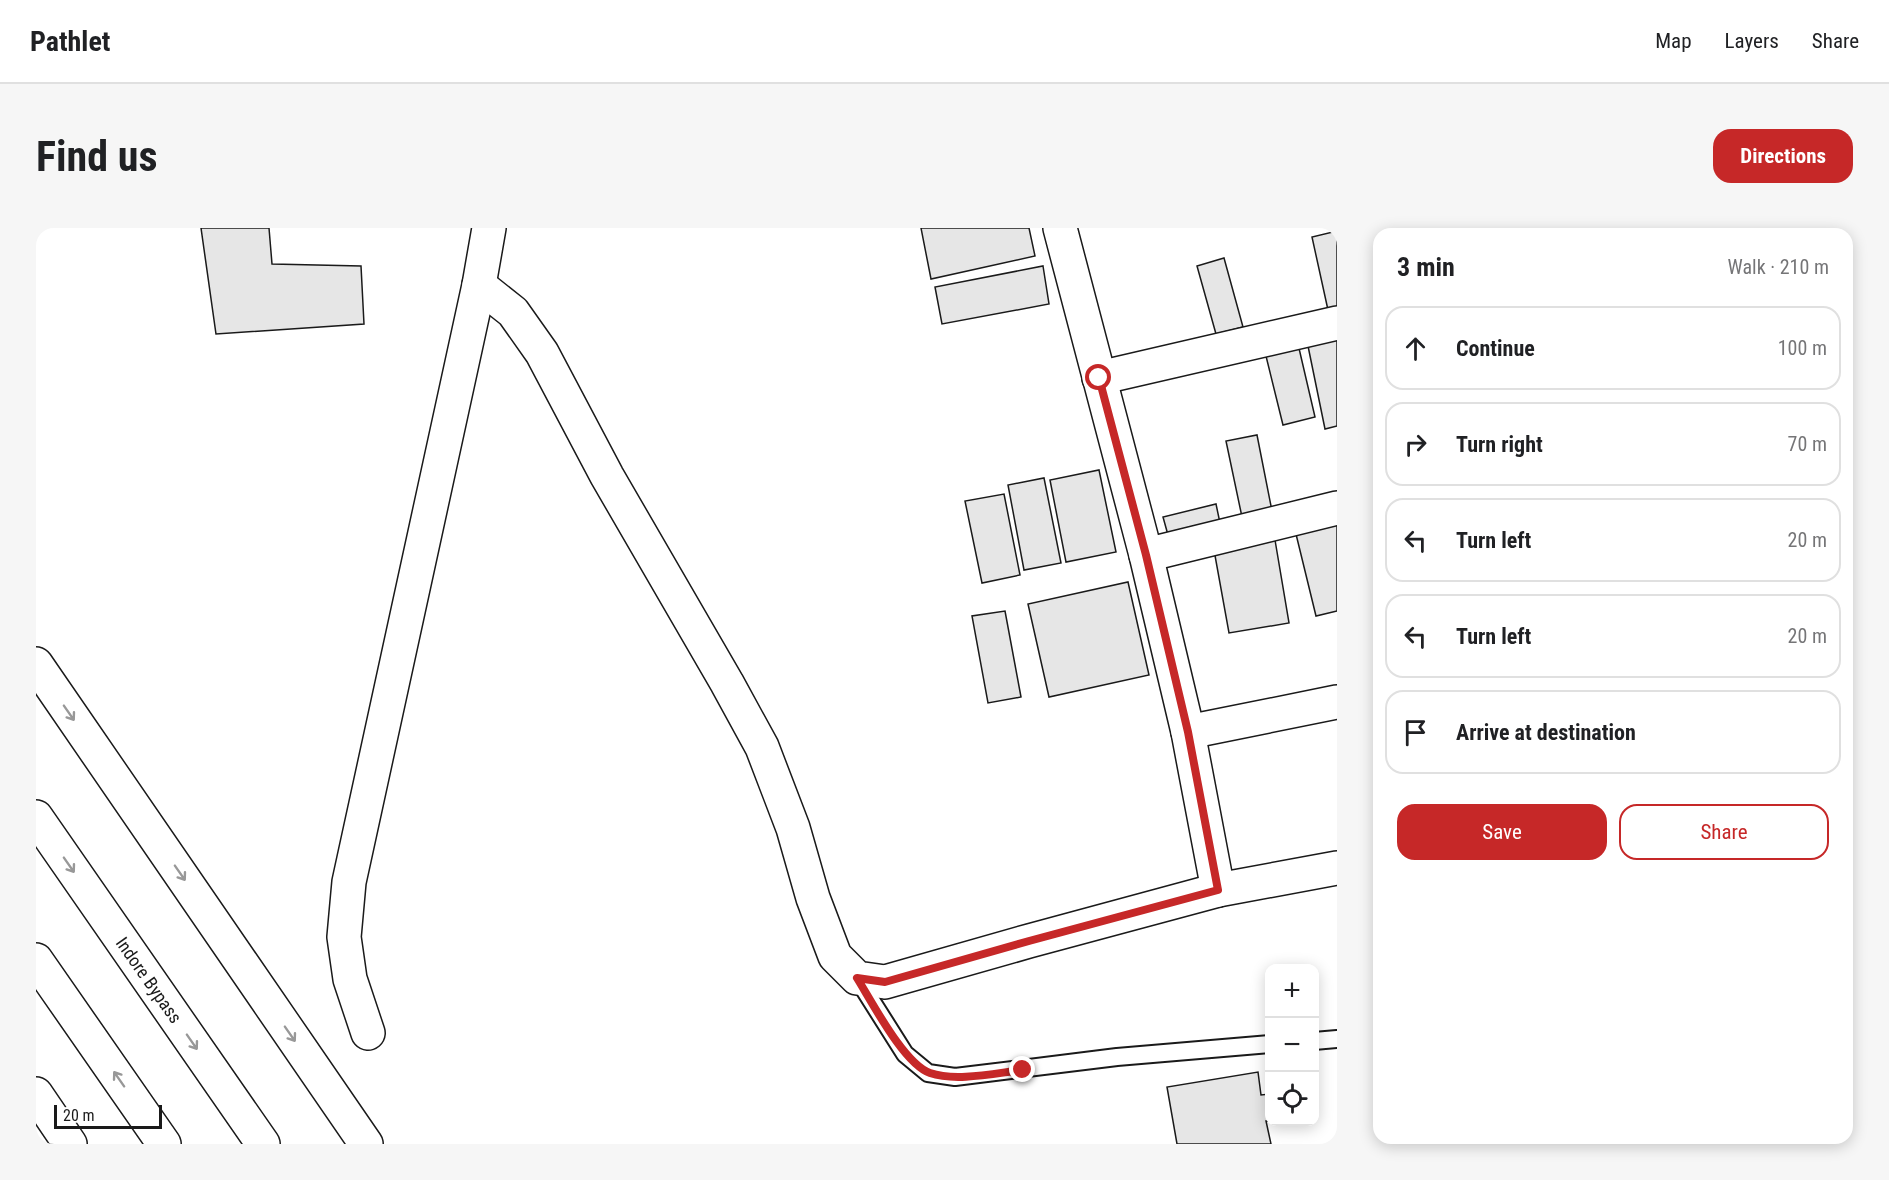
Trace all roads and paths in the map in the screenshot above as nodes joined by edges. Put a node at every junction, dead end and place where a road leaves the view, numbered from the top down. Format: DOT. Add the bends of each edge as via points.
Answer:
graph roads {
  1 [pos="489,228"];
  2 [pos="1060,228"];
  3 [pos="479,285"];
  4 [pos="1337,323"];
  5 [pos="1099,378"];
  6 [pos="1337,508"];
  7 [pos="1146,555"];
  8 [pos="36,664"];
  9 [pos="1337,702"];
  10 [pos="1188,732"];
  11 [pos="36,817"];
  12 [pos="1337,868"];
  13 [pos="1218,890"];
  14 [pos="36,960"];
  15 [pos="857,978"];
  16 [pos="368,1034"];
  17 [pos="1337,1039"];
  18 [pos="1319,1041"];
  19 [pos="1265,1044"];
  20 [pos="36,1094"];
  21 [pos="70,1144"];
  22 [pos="164,1144"];
  23 [pos="262,1144"];
  24 [pos="366,1144"];
  1 -- 3 [label="main road"];
  2 -- 5 [label="main road"];
  3 -- 15 [label="main road" via="513,312 542,353 607,476 728,683 762,747 835,956"];
  3 -- 16 [label="main road" via="349,882 344,937 350,979"];
  4 -- 5 [label="main road"];
  5 -- 7 [label="main road"];
  6 -- 7 [label="main road"];
  7 -- 10 [label="main road"];
  8 -- 24 [label="main road, one-way"];
  9 -- 10 [label="main road"];
  10 -- 13 [label="main road"];
  11 -- 23 [label="main road, Indore Bypass, one-way"];
  12 -- 13 [label="main road"];
  13 -- 15 [label="main road" via="885,982"];
  22 -- 14 [label="main road, one-way"];
  15 -- 19 [label="lane" via="905,1054 928,1073 955,1077"];
  17 -- 18 [label="lane"];
  20 -- 21 [label="main road"];
}
